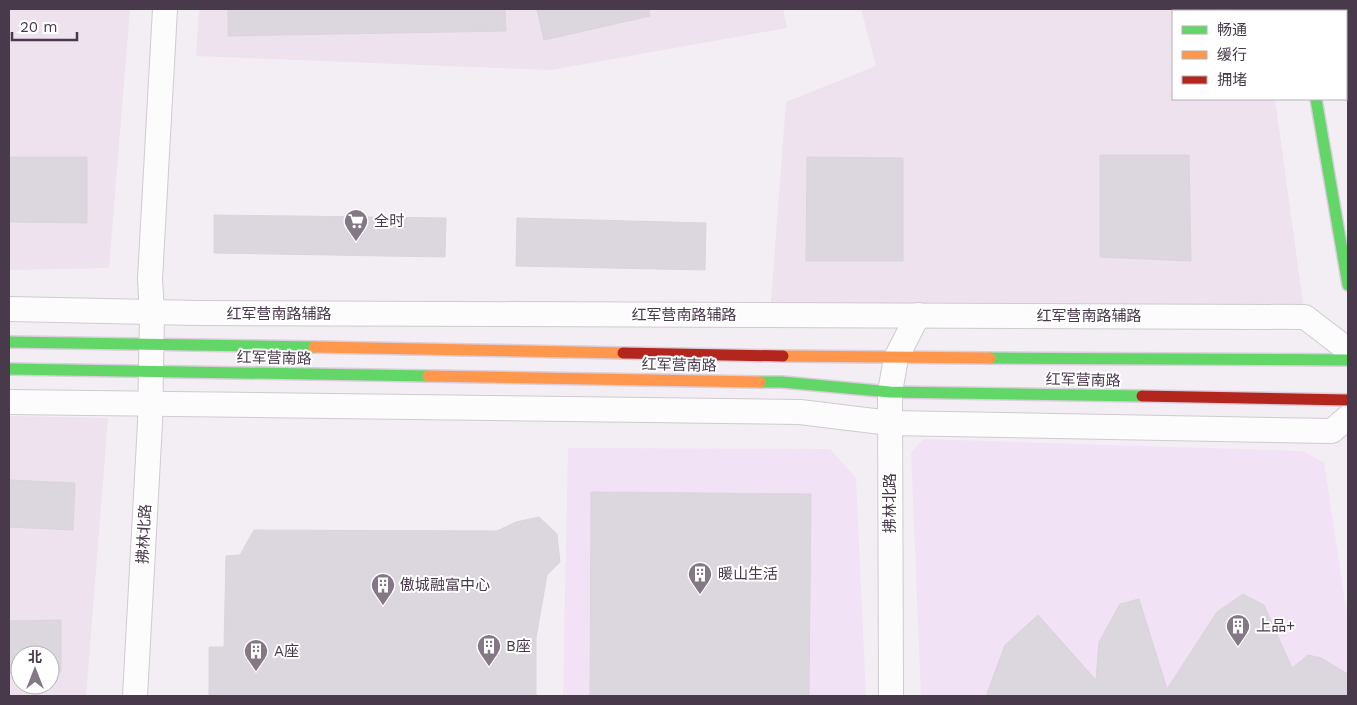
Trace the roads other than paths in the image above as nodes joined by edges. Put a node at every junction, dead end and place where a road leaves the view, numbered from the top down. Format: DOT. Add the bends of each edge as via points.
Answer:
graph roads {
  1 [pos="165,9"];
  2 [pos="1316,100"];
  3 [pos="1334,203"];
  4 [pos="1348,221"];
  5 [pos="1348,285"];
  6 [pos="9,309"];
  7 [pos="152,313"];
  8 [pos="918,316"];
  9 [pos="9,342"];
  10 [pos="151,346"];
  11 [pos="1348,350"];
  12 [pos="896,358"];
  13 [pos="1267,359"];
  14 [pos="1348,360"];
  15 [pos="9,368"];
  16 [pos="1273,370"];
  17 [pos="151,371"];
  18 [pos="890,392"];
  19 [pos="1348,400"];
  20 [pos="9,402"];
  21 [pos="150,404"];
  22 [pos="1348,417"];
  23 [pos="890,423"];
  24 [pos="135,696"];
  25 [pos="891,696"];
  1 -- 7 [label="street, 拂林北路" via="150,279"];
  2 -- 3 [label="main road"];
  3 -- 4 [label="main road"];
  3 -- 5 [label="main road"];
  6 -- 7 [label="street, 红军营南路辅路"];
  7 -- 8 [label="street, 红军营南路辅路"];
  7 -- 10 [label="street, 拂林北路"];
  8 -- 11 [label="street, 红军营南路辅路" via="1304,317"];
  8 -- 12 [label="street, 拂林北路"];
  9 -- 10 [label="main road, 红军营南路"];
  10 -- 12 [label="main road, 红军营南路"];
  10 -- 17 [label="street, 拂林北路"];
  12 -- 13 [label="main road, 红军营南路"];
  12 -- 18 [label="street, 拂林北路"];
  13 -- 14 [label="main road, 红军营南路"];
  13 -- 16 [label="main road"];
  15 -- 17 [label="main road, 红军营南路"];
  17 -- 18 [label="main road, 红军营南路" via="782,382"];
  17 -- 21 [label="street, 拂林北路"];
  18 -- 19 [label="main road, 红军营南路" via="1269,394"];
  18 -- 23 [label="street, 拂林北路"];
  20 -- 21 [label="street"];
  21 -- 23 [label="street" via="800,412"];
  21 -- 24 [label="street, 拂林北路"];
  22 -- 23 [label="street" via="1332,430"];
  23 -- 25 [label="street, 拂林北路"];
}
